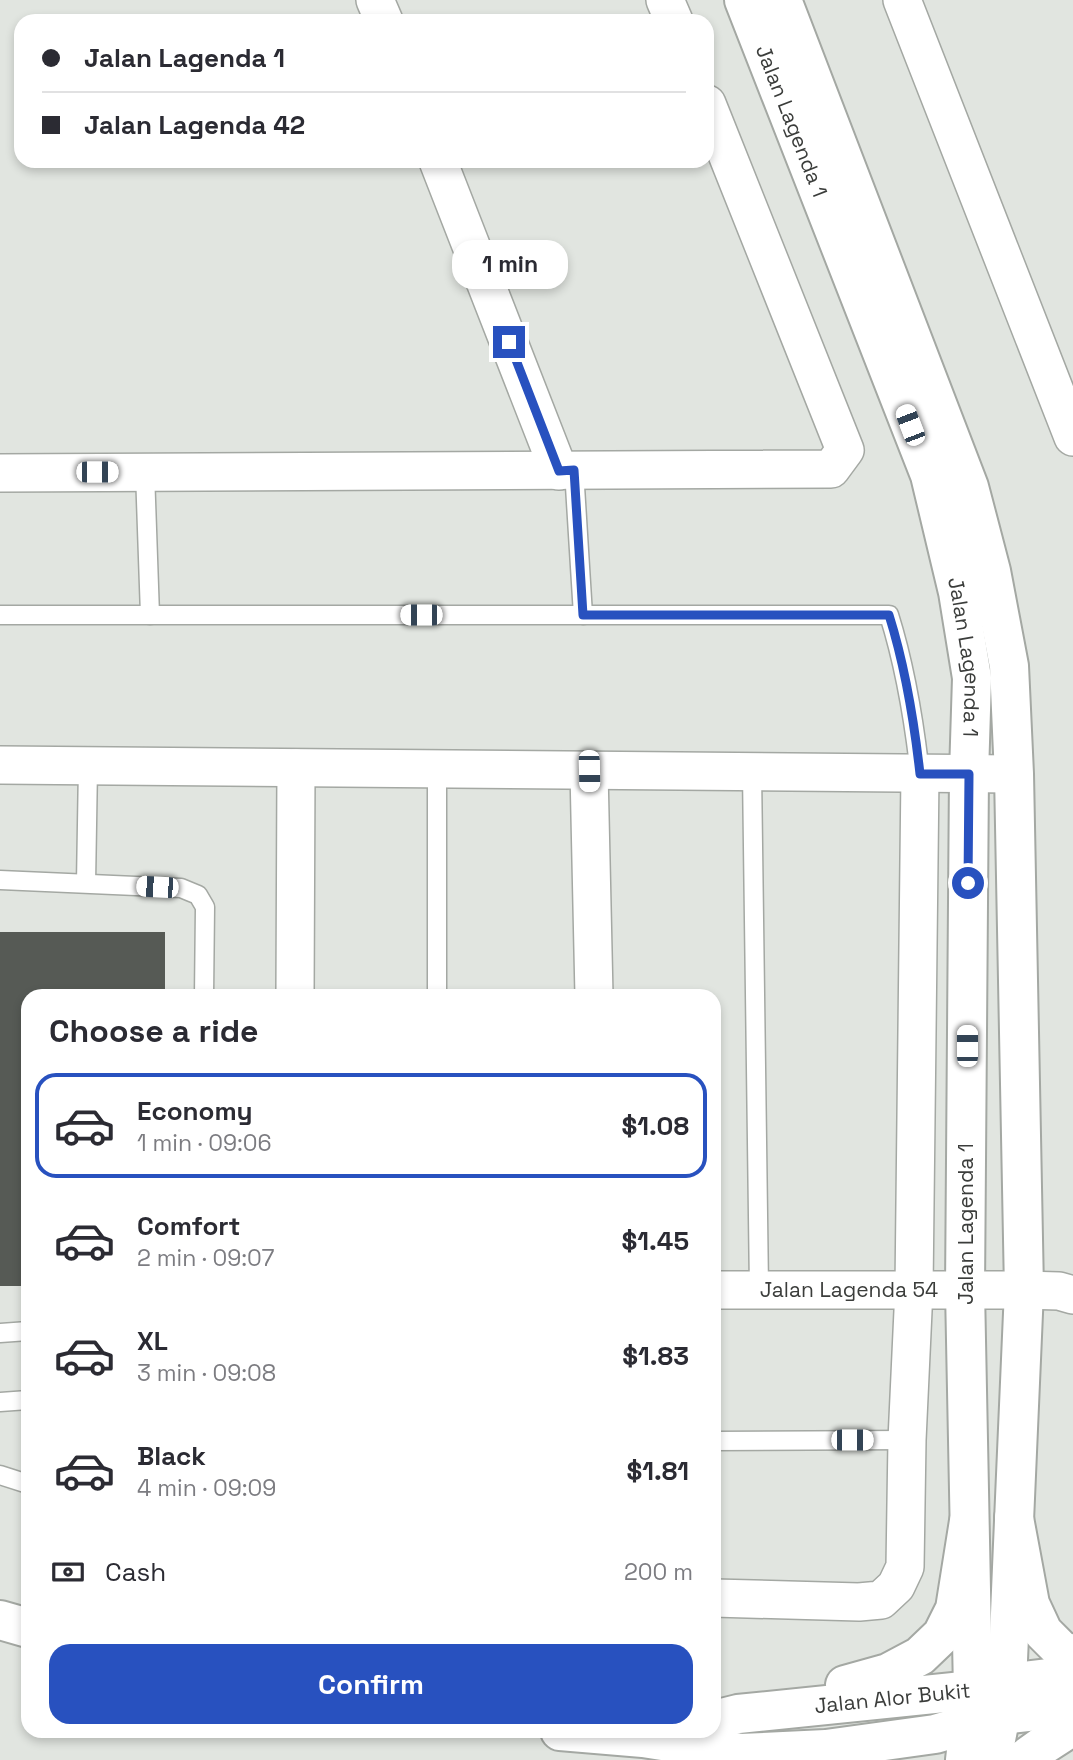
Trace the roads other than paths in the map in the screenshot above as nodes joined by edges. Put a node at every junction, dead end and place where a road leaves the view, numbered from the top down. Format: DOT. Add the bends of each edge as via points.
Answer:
graph roads {
  1 [pos="744,0"];
  2 [pos="782,0"];
  3 [pos="902,0"];
  4 [pos="714,122"];
  5 [pos="441,168"];
  6 [pos="1073,437"];
  7 [pos="567,470"];
  8 [pos="145,472"];
  9 [pos="0,473"];
  10 [pos="0,615"];
  11 [pos="150,615"];
  12 [pos="583,615"];
  13 [pos="0,765"];
  14 [pos="88,766"];
  15 [pos="296,768"];
  16 [pos="437,769"];
  17 [pos="589,771"];
  18 [pos="752,772"];
  19 [pos="920,774"];
  20 [pos="969,774"];
  21 [pos="1014,775"];
  22 [pos="0,880"];
  23 [pos="86,883"];
  24 [pos="204,989"];
  25 [pos="295,989"];
  26 [pos="437,989"];
  27 [pos="594,989"];
  28 [pos="759,1289"];
  29 [pos="914,1289"];
  30 [pos="721,1290"];
  31 [pos="965,1290"];
  32 [pos="1024,1290"];
  33 [pos="1073,1295"];
  34 [pos="21,1332"];
  35 [pos="0,1333"];
  36 [pos="21,1400"];
  37 [pos="0,1402"];
  38 [pos="907,1440"];
  39 [pos="721,1441"];
  40 [pos="0,1475"];
  41 [pos="21,1482"];
  42 [pos="1014,1518"];
  43 [pos="969,1521"];
  44 [pos="721,1598"];
  45 [pos="0,1620"];
  46 [pos="21,1626"];
  47 [pos="1073,1654"];
  48 [pos="1073,1675"];
  49 [pos="1073,1707"];
  50 [pos="983,1714"];
  51 [pos="726,1717"];
  52 [pos="1073,1727"];
  53 [pos="675,1738"];
  54 [pos="826,1749"];
  55 [pos="906,1760"];
  56 [pos="992,1760"];
  57 [pos="1023,1760"];
  1 -- 20 [label="street, Jalan Lagenda 1" via="930,475 958,592 972,678"];
  2 -- 21 [label="street, Jalan Lagenda 1" via="970,487 1009,666"];
  3 -- 6 [label="street"];
  4 -- 7 [label="street" via="845,450 831,469"];
  5 -- 7 [label="street"];
  7 -- 8 [label="street"];
  7 -- 12 [label="lane"];
  8 -- 9 [label="street"];
  8 -- 11 [label="lane"];
  10 -- 11 [label="lane"];
  11 -- 12 [label="lane"];
  12 -- 19 [label="lane" via="889,615 908,692"];
  13 -- 14 [label="street"];
  14 -- 15 [label="street"];
  14 -- 23 [label="lane"];
  15 -- 16 [label="street"];
  15 -- 25 [label="street"];
  16 -- 17 [label="street"];
  16 -- 26 [label="lane"];
  17 -- 18 [label="street"];
  17 -- 27 [label="street"];
  18 -- 19 [label="street"];
  18 -- 28 [label="lane"];
  19 -- 20 [label="street"];
  19 -- 29 [label="street"];
  20 -- 21 [label="street"];
  20 -- 31 [label="street, Jalan Lagenda 1"];
  21 -- 32 [label="street, Jalan Lagenda 1"];
  22 -- 23 [label="lane"];
  23 -- 24 [label="lane" via="181,888 198,895 205,907"];
  28 -- 29 [label="street, Jalan Lagenda 54"];
  28 -- 30 [label="street, Jalan Lagenda 54"];
  29 -- 31 [label="street, Jalan Lagenda 54"];
  29 -- 38 [label="street"];
  31 -- 32 [label="street, Jalan Lagenda 54"];
  31 -- 43 [label="street, Jalan Lagenda 1"];
  32 -- 33 [label="street, Jalan Lagenda 54"];
  32 -- 42 [label="street, Jalan Lagenda 1"];
  34 -- 35 [label="lane"];
  36 -- 37 [label="lane"];
  38 -- 39 [label="lane"];
  38 -- 44 [label="street" via="905,1567 896,1586 881,1600"];
  40 -- 41 [label="lane"];
  42 -- 47 [label="street" via="1030,1604 1043,1632 1062,1651"];
  42 -- 50 [label="street, Jalan Lagenda 1"];
  43 -- 50 [label="street, Jalan Lagenda 1"];
  43 -- 51 [label="street" via="955,1609 942,1635 920,1656 888,1673"];
  45 -- 46 [label="street"];
  48 -- 50 [label="street, Jalan Alor Bukit"];
  49 -- 50 [label="street, Jalan Alor Bukit"];
  50 -- 51 [label="street, Jalan Alor Bukit"];
  50 -- 54 [label="street, Jalan Alor Bukit" via="935,1734"];
  50 -- 56 [label="street"];
  52 -- 57 [label="street"];
  53 -- 54 [label="street, Jalan Alor Bukit" via="741,1753"];
  54 -- 55 [label="street"];
}
